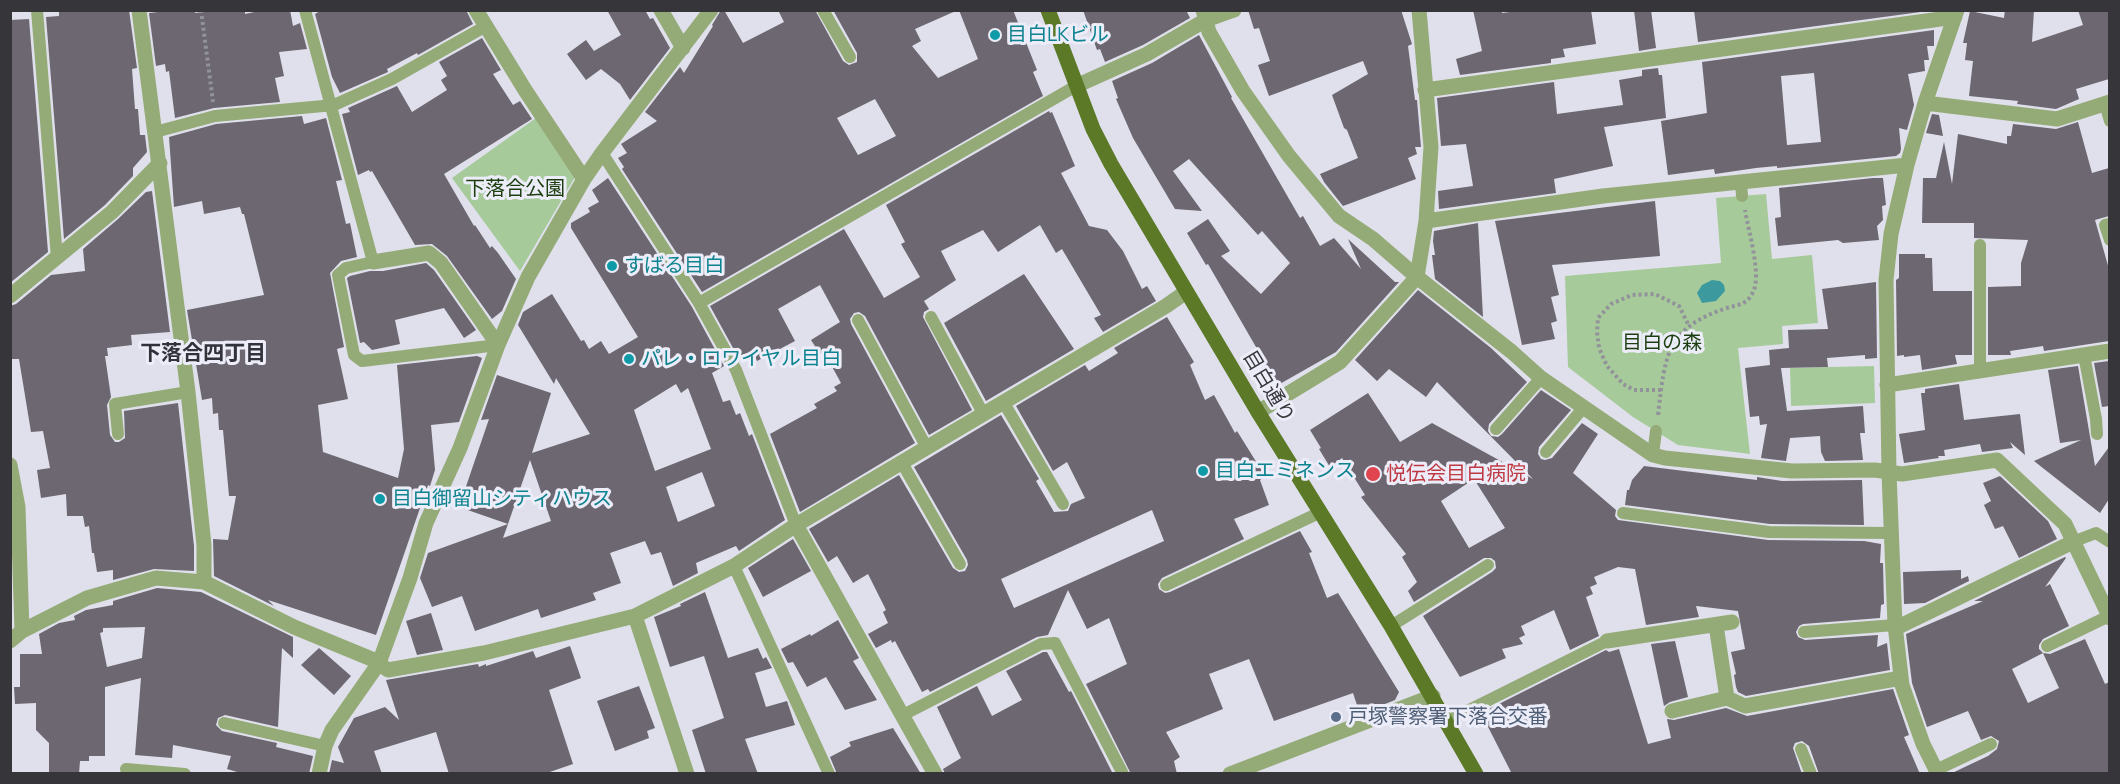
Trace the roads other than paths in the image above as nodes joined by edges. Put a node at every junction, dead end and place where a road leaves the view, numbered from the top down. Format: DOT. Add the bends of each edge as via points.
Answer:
graph roads {
  1 [pos="38,10"];
  2 [pos="139,10"];
  3 [pos="305,10"];
  4 [pos="476,10"];
  5 [pos="661,10"];
  6 [pos="711,10"];
  7 [pos="823,10"];
  8 [pos="1048,10"];
  9 [pos="1234,10"];
  10 [pos="1419,10"];
  11 [pos="1956,14"];
  12 [pos="1204,15"];
  13 [pos="486,26"];
  14 [pos="683,48"];
  15 [pos="850,57"];
  16 [pos="1076,86"];
  17 [pos="1425,90"];
  18 [pos="1924,103"];
  19 [pos="2107,103"];
  20 [pos="330,105"];
  21 [pos="2109,121"];
  22 [pos="155,132"];
  23 [pos="602,153"];
  24 [pos="160,163"];
  25 [pos="1907,165"];
  26 [pos="584,179"];
  27 [pos="1426,221"];
  28 [pos="2109,224"];
  29 [pos="2109,240"];
  30 [pos="1980,245"];
  31 [pos="57,258"];
  32 [pos="373,262"];
  33 [pos="1417,277"];
  34 [pos="1186,292"];
  35 [pos="10,296"];
  36 [pos="699,303"];
  37 [pos="931,317"];
  38 [pos="858,320"];
  39 [pos="498,345"];
  40 [pos="2109,351"];
  41 [pos="2084,355"];
  42 [pos="1980,371"];
  43 [pos="1541,378"];
  44 [pos="1887,385"];
  45 [pos="188,392"];
  46 [pos="1004,403"];
  47 [pos="1584,407"];
  48 [pos="1258,412"];
  49 [pos="984,415"];
  50 [pos="1496,429"];
  51 [pos="1656,431"];
  52 [pos="118,434"];
  53 [pos="2097,434"];
  54 [pos="927,448"];
  55 [pos="1546,452"];
  56 [pos="1653,455"];
  57 [pos="902,463"];
  58 [pos="10,465"];
  59 [pos="1889,473"];
  60 [pos="1063,504"];
  61 [pos="1321,512"];
  62 [pos="1623,513"];
  63 [pos="796,525"];
  64 [pos="1890,533"];
  65 [pos="2075,542"];
  66 [pos="2109,542"];
  67 [pos="960,564"];
  68 [pos="1488,565"];
  69 [pos="735,566"];
  70 [pos="204,582"];
  71 [pos="1166,585"];
  72 [pos="635,616"];
  73 [pos="2109,617"];
  74 [pos="1732,622"];
  75 [pos="1716,625"];
  76 [pos="1391,626"];
  77 [pos="1895,627"];
  78 [pos="1804,632"];
  79 [pos="16,636"];
  80 [pos="1607,641"];
  81 [pos="2047,646"];
  82 [pos="379,663"];
  83 [pos="1901,678"];
  84 [pos="1433,696"];
  85 [pos="1727,698"];
  86 [pos="1672,711"];
  87 [pos="903,715"];
  88 [pos="1447,722"];
  89 [pos="224,723"];
  90 [pos="1991,744"];
  91 [pos="325,746"];
  92 [pos="1801,748"];
  93 [pos="126,769"];
  94 [pos="1937,772"];
  95 [pos="185,774"];
  96 [pos="319,774"];
  97 [pos="687,774"];
  98 [pos="829,774"];
  99 [pos="935,774"];
  100 [pos="1123,774"];
  101 [pos="1230,774"];
  102 [pos="1476,774"];
  103 [pos="1811,774"];
  1 -- 31 [label="lane"];
  2 -- 22 [label="street"];
  3 -- 20 [label="lane"];
  4 -- 13 [label="street"];
  5 -- 14 [label="street"];
  6 -- 14 [label="street"];
  7 -- 15 [label="lane"];
  8 -- 16 [label="main road, 目白通り"];
  9 -- 12 [label="street"];
  10 -- 17 [label="street"];
  11 -- 17 [label="street"];
  11 -- 18 [label="street"];
  12 -- 16 [label="street" via="1147,54"];
  12 -- 33 [label="street" via="1209,32 1243,91 1289,156 1339,216"];
  13 -- 20 [label="lane" via="392,79"];
  13 -- 26 [label="street"];
  14 -- 23 [label="street"];
  16 -- 34 [label="main road, 目白通り" via="1111,164"];
  16 -- 36 [label="lane"];
  17 -- 27 [label="street" via="1431,147"];
  18 -- 19 [label="street" via="2057,119"];
  18 -- 25 [label="street"];
  19 -- 21 [label="lane"];
  20 -- 22 [label="lane" via="215,116"];
  20 -- 32 [label="lane"];
  22 -- 24 [label="street"];
  23 -- 26 [label="street"];
  23 -- 36 [label="lane"];
  24 -- 31 [label="street" via="112,212"];
  24 -- 45 [label="street"];
  25 -- 27 [label="street" via="1742,189 1603,196"];
  25 -- 44 [label="street" via="1891,234 1886,280"];
  26 -- 39 [label="street" via="528,277"];
  27 -- 33 [label="street"];
  28 -- 29 [label="lane" via="2105,225"];
  30 -- 42 [label="lane"];
  31 -- 35 [label="street"];
  32 -- 39 [label="street" via="429,253 441,263"];
  32 -- 39 [label="lane" via="346,268 338,275 354,355 362,361"];
  33 -- 43 [label="street"];
  33 -- 48 [label="street" via="1340,362"];
  34 -- 46 [label="street"];
  34 -- 48 [label="main road, 目白通り"];
  36 -- 63 [label="lane" via="736,370"];
  37 -- 49 [label="lane"];
  38 -- 54 [label="lane"];
  39 -- 82 [label="street" via="460,448 426,523"];
  40 -- 41 [label="street"];
  41 -- 42 [label="street"];
  41 -- 53 [label="lane"];
  42 -- 44 [label="street"];
  43 -- 47 [label="street"];
  43 -- 50 [label="lane"];
  44 -- 59 [label="street"];
  45 -- 52 [label="lane" via="115,404"];
  45 -- 70 [label="street" via="204,545"];
  46 -- 49 [label="street"];
  46 -- 60 [label="lane"];
  47 -- 55 [label="lane"];
  47 -- 56 [label="street"];
  48 -- 61 [label="main road, 目白通り"];
  49 -- 54 [label="street"];
  51 -- 56 [label="lane"];
  54 -- 57 [label="street"];
  56 -- 59 [label="street" via="1792,471"];
  57 -- 63 [label="street"];
  57 -- 67 [label="lane"];
  58 -- 79 [label="street" via="18,507"];
  59 -- 64 [label="street"];
  59 -- 65 [label="street" via="1997,460 2065,524"];
  61 -- 71 [label="lane"];
  61 -- 76 [label="main road, 目白通り"];
  62 -- 64 [label="lane" via="1769,532"];
  63 -- 69 [label="street"];
  63 -- 87 [label="street"];
  64 -- 77 [label="street"];
  65 -- 66 [label="lane" via="2096,533"];
  65 -- 73 [label="street"];
  65 -- 77 [label="street"];
  68 -- 76 [label="lane"];
  69 -- 72 [label="street"];
  69 -- 98 [label="lane"];
  70 -- 79 [label="street" via="156,578 87,598"];
  70 -- 82 [label="street" via="294,627"];
  72 -- 82 [label="street" via="484,653 388,670"];
  72 -- 97 [label="street"];
  73 -- 81 [label="lane"];
  74 -- 75 [label="street"];
  75 -- 80 [label="street"];
  75 -- 85 [label="street"];
  76 -- 84 [label="main road, 目白通り"];
  77 -- 78 [label="lane"];
  77 -- 83 [label="street"];
  80 -- 88 [label="lane"];
  82 -- 91 [label="street"];
  83 -- 85 [label="street" via="1745,706"];
  83 -- 94 [label="street" via="1923,744"];
  84 -- 88 [label="main road, 目白通り"];
  84 -- 101 [label="street"];
  85 -- 86 [label="street"];
  87 -- 99 [label="street"];
  87 -- 100 [label="lane" via="1041,644 1055,643"];
  88 -- 102 [label="main road, 目白通り"];
  89 -- 91 [label="lane"];
  90 -- 94 [label="lane"];
  91 -- 96 [label="street"];
  92 -- 103 [label="lane"];
  93 -- 95 [label="lane"];
}
